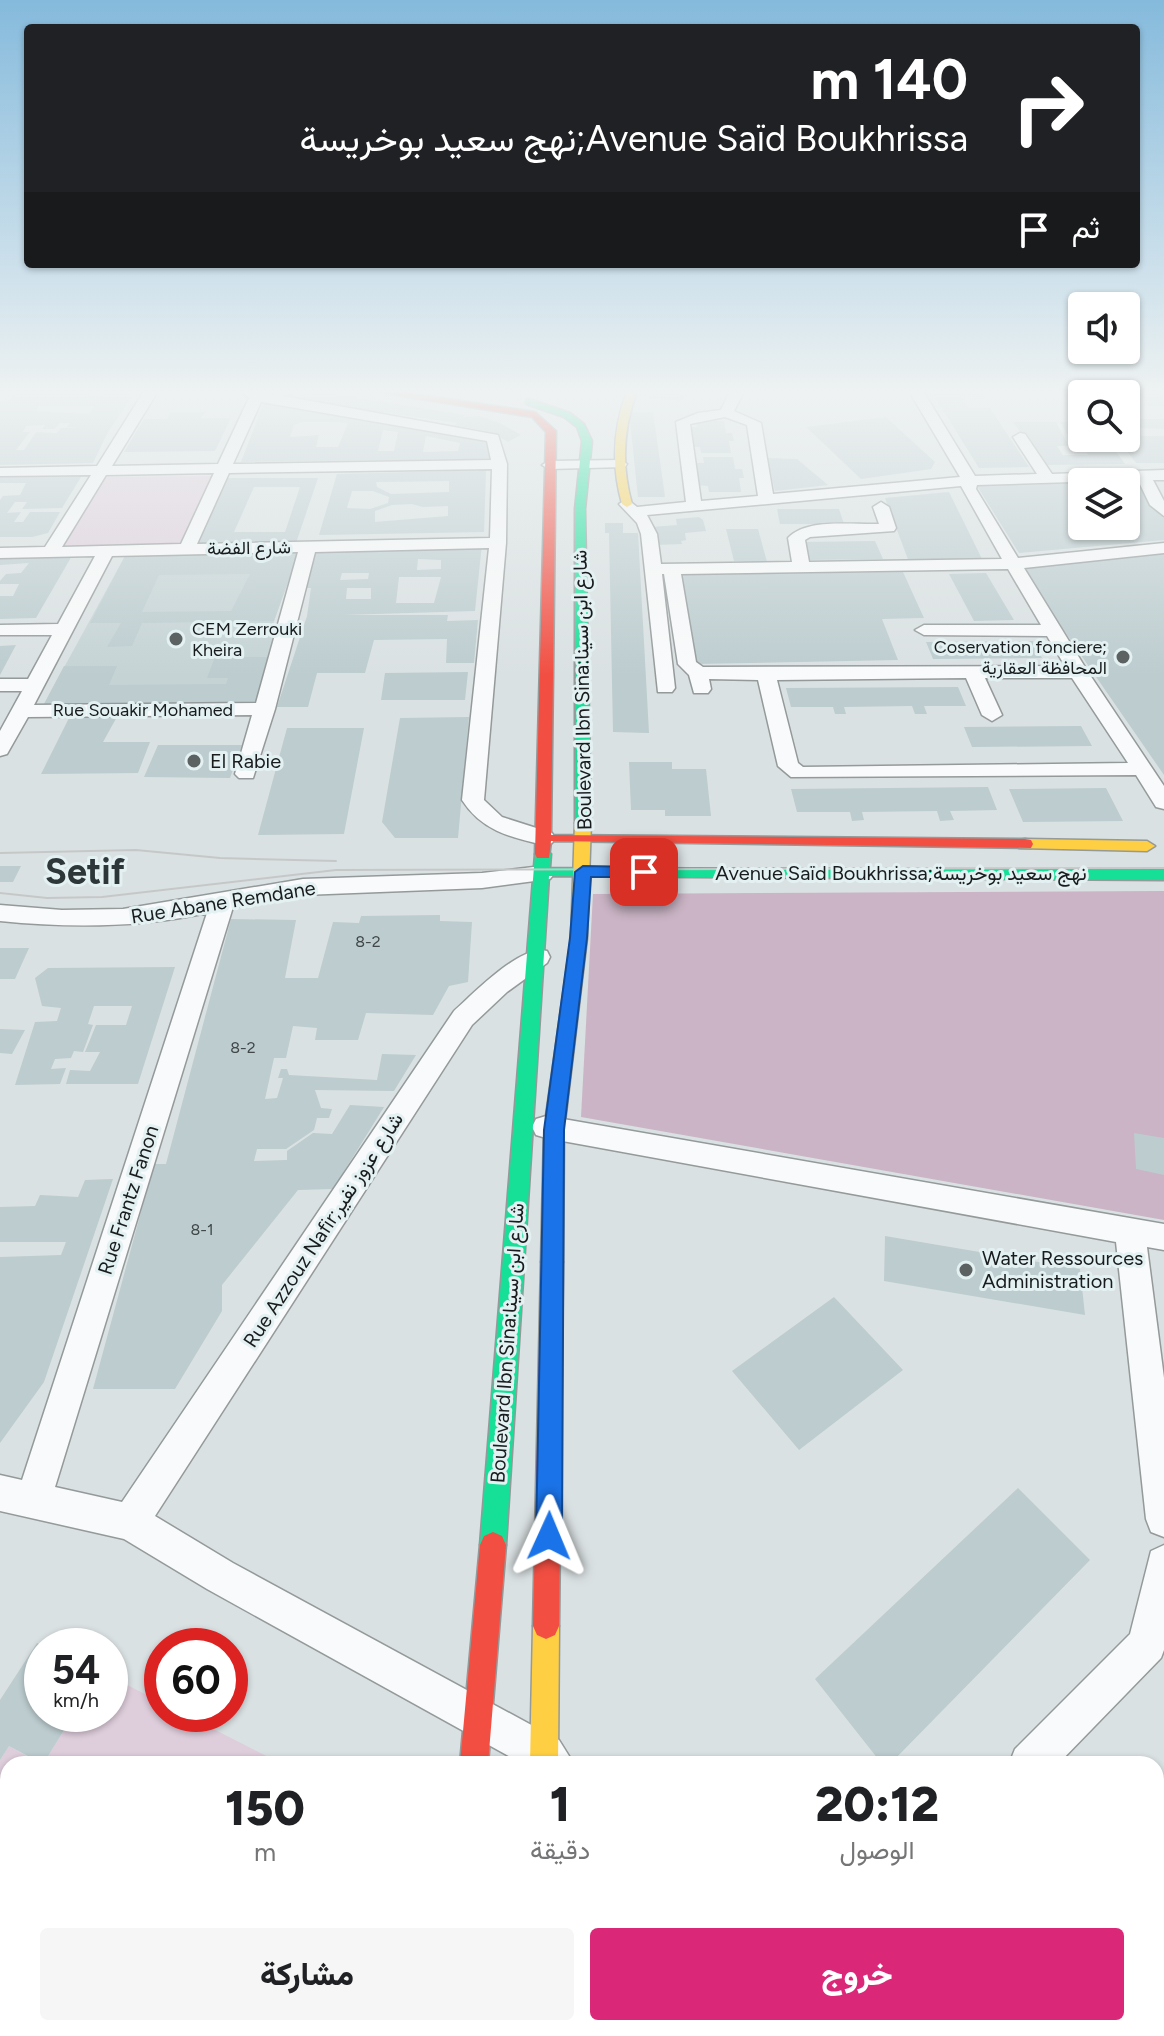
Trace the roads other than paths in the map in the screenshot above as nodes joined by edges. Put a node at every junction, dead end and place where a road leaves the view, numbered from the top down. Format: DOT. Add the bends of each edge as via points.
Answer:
graph roads {
  1 [pos="91,486"];
  2 [pos="215,486"];
  3 [pos="499,486"];
  4 [pos="549,486"];
  5 [pos="582,486"];
  6 [pos="625,486"];
  7 [pos="691,486"];
  8 [pos="764,486"];
  9 [pos="913,486"];
  10 [pos="969,486"];
  11 [pos="1148,486"];
  12 [pos="766,499"];
  13 [pos="694,506"];
  14 [pos="881,507"];
  15 [pos="630,508"];
  16 [pos="1164,511"];
  17 [pos="498,543"];
  18 [pos="308,547"];
  19 [pos="1164,548"];
  20 [pos="187,549"];
  21 [pos="106,551"];
  22 [pos="50,552"];
  23 [pos="0,553"];
  24 [pos="1011,564"];
  25 [pos="802,568"];
  26 [pos="663,569"];
  27 [pos="64,629"];
  28 [pos="0,630"];
  29 [pos="924,630"];
  30 [pos="1053,631"];
  31 [pos="1078,672"];
  32 [pos="766,674"];
  33 [pos="974,675"];
  34 [pos="0,685"];
  35 [pos="34,685"];
  36 [pos="665,688"];
  37 [pos="265,709"];
  38 [pos="21,711"];
  39 [pos="992,715"];
  40 [pos="761,745"];
  41 [pos="783,745"];
  42 [pos="0,750"];
  43 [pos="1141,769"];
  44 [pos="246,774"];
  45 [pos="1164,802"];
  46 [pos="544,838"];
  47 [pos="584,838"];
  48 [pos="1164,846"];
  49 [pos="583,872"];
  50 [pos="542,874"];
  51 [pos="1164,875"];
  52 [pos="223,901"];
  53 [pos="0,913"];
  54 [pos="538,957"];
  55 [pos="522,1116"];
  56 [pos="554,1130"];
  57 [pos="1130,1231"];
  58 [pos="1164,1237"];
  59 [pos="17,1496"];
  60 [pos="1164,1519"];
  61 [pos="130,1522"];
  62 [pos="1164,1564"];
  63 [pos="478,1718"];
  64 [pos="475,1756"];
  65 [pos="539,1756"];
  66 [pos="547,1756"];
  67 [pos="1038,1756"];
  1 -- 22 [label="street"];
  2 -- 20 [label="street"];
  3 -- 17 [label="street"];
  4 -- 46 [label="main road, Boulevard Ibn Sina:شارع ابن سينا"];
  5 -- 47 [label="main road, Boulevard Ibn Sina:شارع ابن سينا"];
  6 -- 15 [label="main road"];
  7 -- 13 [label="street"];
  8 -- 12 [label="street"];
  9 -- 12 [label="street"];
  10 -- 24 [label="street"];
  11 -- 16 [label="street"];
  12 -- 13 [label="street"];
  13 -- 15 [label="street"];
  14 -- 25 [label="street" via="888,528 798,535"];
  15 -- 26 [label="street" via="644,521"];
  17 -- 18 [label="street, شارع الفضة"];
  17 -- 46 [label="street" via="473,800 500,826"];
  18 -- 20 [label="street, شارع الفضة"];
  18 -- 37 [label="street"];
  19 -- 24 [label="street"];
  20 -- 21 [label="street, شارع الفضة"];
  21 -- 22 [label="street, شارع الفضة"];
  21 -- 27 [label="street"];
  22 -- 23 [label="street, شارع الفضة"];
  24 -- 25 [label="street"];
  24 -- 30 [label="street"];
  25 -- 26 [label="street"];
  26 -- 32 [label="street" via="687,664 699,681"];
  26 -- 36 [label="street"];
  27 -- 28 [label="street"];
  27 -- 35 [label="street"];
  29 -- 30 [label="street"];
  30 -- 31 [label="street"];
  31 -- 33 [label="street"];
  31 -- 43 [label="street"];
  32 -- 33 [label="street"];
  32 -- 41 [label="street"];
  33 -- 39 [label="street"];
  34 -- 35 [label="street"];
  35 -- 38 [label="street"];
  37 -- 38 [label="street, Rue Souakir Mohamed"];
  37 -- 44 [label="street"];
  38 -- 42 [label="street"];
  40 -- 41 [label="street"];
  41 -- 43 [label="street" via="788,766 798,773"];
  43 -- 45 [label="street"];
  46 -- 47 [label="main road, Avenue Saïd Boukhrissa;نهج سعيد بوخريسة"];
  46 -- 50 [label="main road, Boulevard Ibn Sina:شارع ابن سينا"];
  47 -- 48 [label="main road, Avenue Saïd Boukhrissa;نهج سعيد بوخريسة"];
  47 -- 49 [label="main road, Boulevard Ibn Sina:شارع ابن سينا"];
  49 -- 50 [label="main road, Avenue Saïd Boukhrissa;نهج سعيد بوخريسة"];
  49 -- 51 [label="main road, Avenue Saïd Boukhrissa;نهج سعيد بوخريسة"];
  49 -- 56 [label="main road, Boulevard Ibn Sina:شارع ابن سينا"];
  50 -- 52 [label="street, Rue Abane Remdane" via="466,884 312,886"];
  50 -- 54 [label="main road, Boulevard Ibn Sina:شارع ابن سينا"];
  52 -- 53 [label="street, Rue Abane Remdane" via="109,919"];
  52 -- 59 [label="street, Rue Frantz Fanon"];
  54 -- 55 [label="main road, Boulevard Ibn Sina:شارع ابن سينا"];
  54 -- 61 [label="street, Rue Azzouz Nafir;شارع عزوز نفير" via="463,1018"];
  55 -- 56 [label="street"];
  55 -- 63 [label="main road, Boulevard Ibn Sina:شارع ابن سينا"];
  56 -- 57 [label="street"];
  56 -- 66 [label="main road, Boulevard Ibn Sina:شارع ابن سينا"];
  57 -- 58 [label="street"];
  57 -- 60 [label="street"];
  59 -- 61 [label="street"];
  61 -- 63 [label="street"];
  62 -- 67 [label="street" via="1147,1644"];
  63 -- 64 [label="main road, Boulevard Ibn Sina:شارع ابن سينا"];
  63 -- 65 [label="street"];
}
